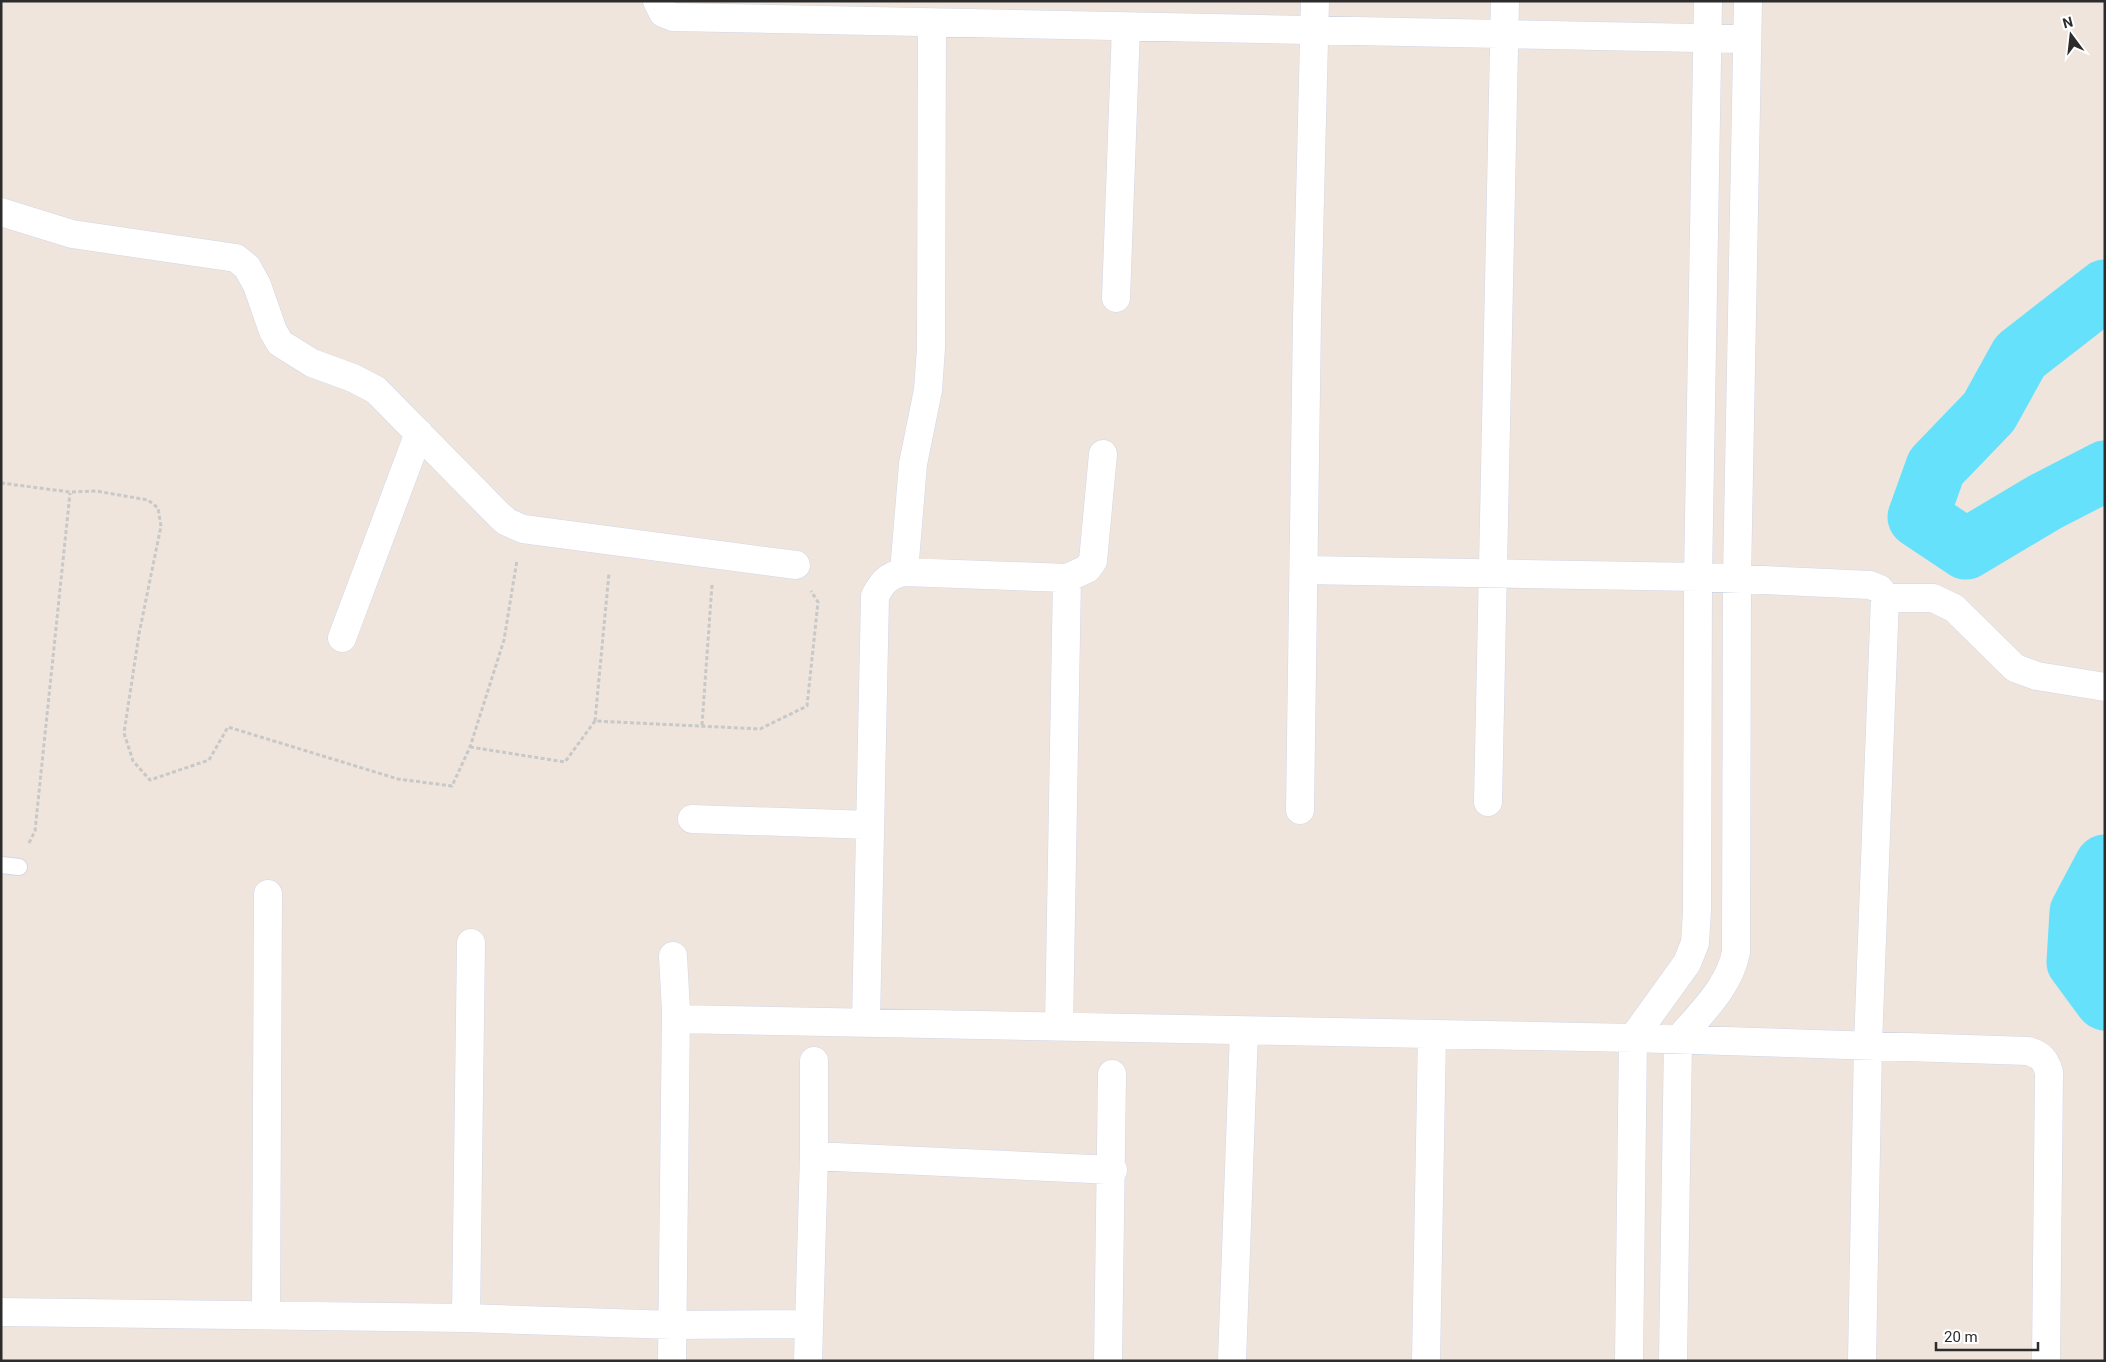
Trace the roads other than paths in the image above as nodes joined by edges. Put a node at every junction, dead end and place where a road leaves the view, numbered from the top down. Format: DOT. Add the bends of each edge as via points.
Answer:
graph roads {
  1 [pos="657,1"];
  2 [pos="1315,1"];
  3 [pos="1505,1"];
  4 [pos="1708,1"];
  5 [pos="1748,1"];
  6 [pos="932,23"];
  7 [pos="1126,27"];
  8 [pos="1314,31"];
  9 [pos="1504,35"];
  10 [pos="1708,39"];
  11 [pos="1747,39"];
  12 [pos="1,212"];
  13 [pos="1116,298"];
  14 [pos="419,433"];
  15 [pos="1103,454"];
  16 [pos="796,565"];
  17 [pos="1304,570"];
  18 [pos="904,572"];
  19 [pos="1493,573"];
  20 [pos="1698,577"];
  21 [pos="1067,578"];
  22 [pos="1737,578"];
  23 [pos="1885,598"];
  24 [pos="342,638"];
  25 [pos="2105,687"];
  26 [pos="1488,802"];
  27 [pos="1300,810"];
  28 [pos="692,819"];
  29 [pos="870,825"];
  30 [pos="1,865"];
  31 [pos="19,867"];
  32 [pos="268,894"];
  33 [pos="471,943"];
  34 [pos="673,956"];
  35 [pos="676,1019"];
  36 [pos="866,1022"];
  37 [pos="1059,1026"];
  38 [pos="1244,1030"];
  39 [pos="1432,1034"];
  40 [pos="1633,1038"];
  41 [pos="1678,1040"];
  42 [pos="1868,1044"];
  43 [pos="814,1062"];
  44 [pos="1112,1074"];
  45 [pos="814,1156"];
  46 [pos="1113,1170"];
  47 [pos="1,1312"];
  48 [pos="266,1315"];
  49 [pos="466,1318"];
  50 [pos="809,1324"];
  51 [pos="673,1325"];
  52 [pos="672,1361"];
  53 [pos="808,1361"];
  54 [pos="1108,1361"];
  55 [pos="1232,1361"];
  56 [pos="1426,1361"];
  57 [pos="1629,1361"];
  58 [pos="1673,1361"];
  59 [pos="1862,1361"];
  60 [pos="2046,1361"];
  1 -- 6 [label="street" via="663,13 673,18"];
  2 -- 8 [label="street"];
  3 -- 9 [label="street"];
  4 -- 10 [label="street"];
  5 -- 11 [label="street"];
  6 -- 7 [label="street"];
  6 -- 18 [label="street" via="931,348 928,390 913,464"];
  7 -- 8 [label="street"];
  7 -- 13 [label="street"];
  8 -- 9 [label="street"];
  8 -- 17 [label="street"];
  9 -- 10 [label="street"];
  9 -- 19 [label="street"];
  10 -- 11 [label="street"];
  10 -- 20 [label="street"];
  11 -- 22 [label="street"];
  12 -- 14 [label="street" via="72,234 236,258 247,267 257,285 280,343 312,363 376,390"];
  14 -- 16 [label="street" via="500,516 523,529"];
  14 -- 24 [label="street"];
  15 -- 21 [label="street" via="1093,561 1086,569"];
  17 -- 19 [label="street"];
  17 -- 27 [label="street"];
  18 -- 21 [label="street"];
  18 -- 29 [label="street" via="889,576 875,596"];
  19 -- 20 [label="street"];
  19 -- 26 [label="street"];
  20 -- 22 [label="street"];
  20 -- 40 [label="street" via="1698,911 1695,942 1678,978"];
  21 -- 37 [label="street"];
  22 -- 23 [label="street" via="1870,585 1880,589"];
  22 -- 41 [label="street" via="1736,952 1729,974 1708,1006"];
  23 -- 25 [label="street" via="1933,598 1954,608 2015,668 2037,676"];
  23 -- 42 [label="street"];
  28 -- 29 [label="street"];
  29 -- 36 [label="street"];
  30 -- 31 [label="lane"];
  32 -- 48 [label="street"];
  33 -- 49 [label="street"];
  34 -- 35 [label="street"];
  35 -- 36 [label="street"];
  35 -- 51 [label="street"];
  36 -- 37 [label="street"];
  37 -- 38 [label="street"];
  38 -- 39 [label="street"];
  38 -- 55 [label="street"];
  39 -- 40 [label="street"];
  39 -- 56 [label="street"];
  40 -- 41 [label="street"];
  40 -- 57 [label="street"];
  41 -- 42 [label="street"];
  41 -- 58 [label="street"];
  42 -- 59 [label="street"];
  42 -- 60 [label="street" via="2028,1051 2046,1061 2049,1084"];
  43 -- 45 [label="street"];
  44 -- 46 [label="street"];
  45 -- 46 [label="street"];
  45 -- 50 [label="street"];
  46 -- 54 [label="street"];
  47 -- 48 [label="street"];
  48 -- 49 [label="street"];
  49 -- 51 [label="street"];
  50 -- 51 [label="street"];
  50 -- 53 [label="street"];
  51 -- 52 [label="street"];
}
